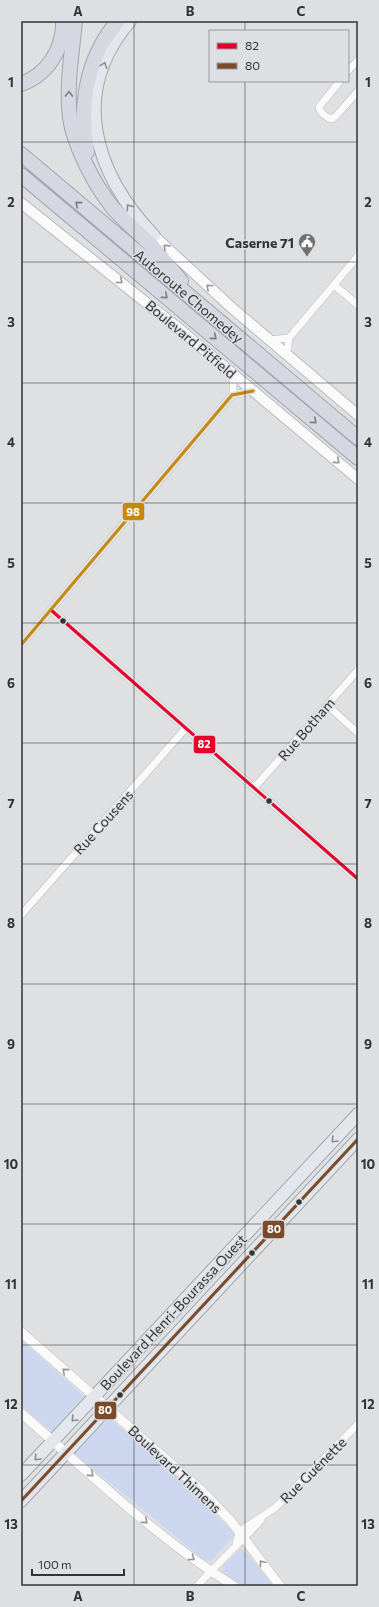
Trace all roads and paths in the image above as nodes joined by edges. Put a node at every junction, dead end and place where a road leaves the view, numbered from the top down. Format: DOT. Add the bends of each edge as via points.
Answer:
graph roads {
  1 [pos="63,21"];
  2 [pos="75,21"];
  3 [pos="118,21"];
  4 [pos="130,21"];
  5 [pos="358,60"];
  6 [pos="349,71"];
  7 [pos="339,82"];
  8 [pos="21,84"];
  9 [pos="358,91"];
  10 [pos="21,154"];
  11 [pos="91,172"];
  12 [pos="21,175"];
  13 [pos="23,206"];
  14 [pos="154,236"];
  15 [pos="358,256"];
  16 [pos="334,285"];
  17 [pos="358,305"];
  18 [pos="208,312"];
  19 [pos="289,338"];
  20 [pos="268,340"];
  21 [pos="287,355"];
  22 [pos="233,374"];
  23 [pos="253,390"];
  24 [pos="233,393"];
  25 [pos="358,415"];
  26 [pos="358,438"];
  27 [pos="358,458"];
  28 [pos="358,479"];
  29 [pos="51,610"];
  30 [pos="21,645"];
  31 [pos="358,670"];
  32 [pos="327,705"];
  33 [pos="185,728"];
  34 [pos="358,733"];
  35 [pos="254,788"];
  36 [pos="358,879"];
  37 [pos="21,915"];
  38 [pos="358,1114"];
  39 [pos="358,1139"];
  40 [pos="21,1332"];
  41 [pos="95,1396"];
  42 [pos="108,1408"];
  43 [pos="21,1413"];
  44 [pos="358,1424"];
  45 [pos="53,1441"];
  46 [pos="66,1453"];
  47 [pos="21,1475"];
  48 [pos="21,1501"];
  49 [pos="242,1536"];
  50 [pos="210,1572"];
  51 [pos="198,1586"];
  52 [pos="234,1586"];
  53 [pos="280,1586"];
  1 -- 8 [label="highway" via="61,38 52,59 36,76"];
  11 -- 2 [label="highway, one-way" via="73,132 70,114 69,82"];
  3 -- 11 [label="highway" via="96,56 86,88 83,128"];
  14 -- 4 [label="main road, one-way" via="114,184 102,158 96,127 96,96 103,66"];
  5 -- 6 [label="street"];
  7 -- 9 [label="street" via="319,107 329,118 336,116"];
  18 -- 10 [label="highway, Autoroute Chomedey, one-way"];
  11 -- 18 [label="highway" via="113,208 150,244"];
  12 -- 27 [label="highway, Autoroute Chomedey, one-way"];
  13 -- 22 [label="main road, Boulevard Pitfield, one-way"];
  20 -- 14 [label="main road, one-way"];
  15 -- 16 [label="street"];
  16 -- 17 [label="street"];
  16 -- 19 [label="street"];
  18 -- 26 [label="highway, Autoroute Chomedey"];
  19 -- 20 [label="street"];
  19 -- 21 [label="street"];
  20 -- 21 [label="main road"];
  21 -- 25 [label="main road"];
  22 -- 23 [label="main road, Boulevard Pitfield"];
  22 -- 24 [label="street"];
  23 -- 24 [label="street"];
  23 -- 28 [label="main road, Boulevard Pitfield, one-way"];
  24 -- 29 [label="street"];
  29 -- 30 [label="street"];
  29 -- 33 [label="street"];
  31 -- 32 [label="street, Rue Botham"];
  32 -- 34 [label="street"];
  32 -- 35 [label="street, Rue Botham"];
  33 -- 35 [label="street"];
  33 -- 37 [label="street, Rue Cousens"];
  35 -- 36 [label="street"];
  38 -- 41 [label="main road, Boulevard Henri-Bourassa Ouest, one-way"];
  39 -- 42 [label="main road, Boulevard Henri-Bourassa Ouest"];
  41 -- 40 [label="street, Boulevard Thimens, one-way"];
  41 -- 42 [label="street, Boulevard Thimens"];
  41 -- 45 [label="main road, Boulevard Henri-Bourassa Ouest, one-way"];
  42 -- 46 [label="main road, Boulevard Henri-Bourassa Ouest"];
  42 -- 49 [label="street, Boulevard Thimens" via="198,1487"];
  43 -- 45 [label="street"];
  44 -- 49 [label="street, Rue Guénette" via="304,1480"];
  45 -- 46 [label="street"];
  45 -- 47 [label="main road, Boulevard Henri-Bourassa Ouest, one-way"];
  46 -- 48 [label="main road, Boulevard Henri-Bourassa Ouest"];
  46 -- 50 [label="street, one-way" via="158,1532"];
  49 -- 50 [label="street, Rue Guénette"];
  53 -- 49 [label="street, Boulevard Thimens, one-way"];
  50 -- 51 [label="street, Rue Guénette"];
  50 -- 52 [label="street"];
}
